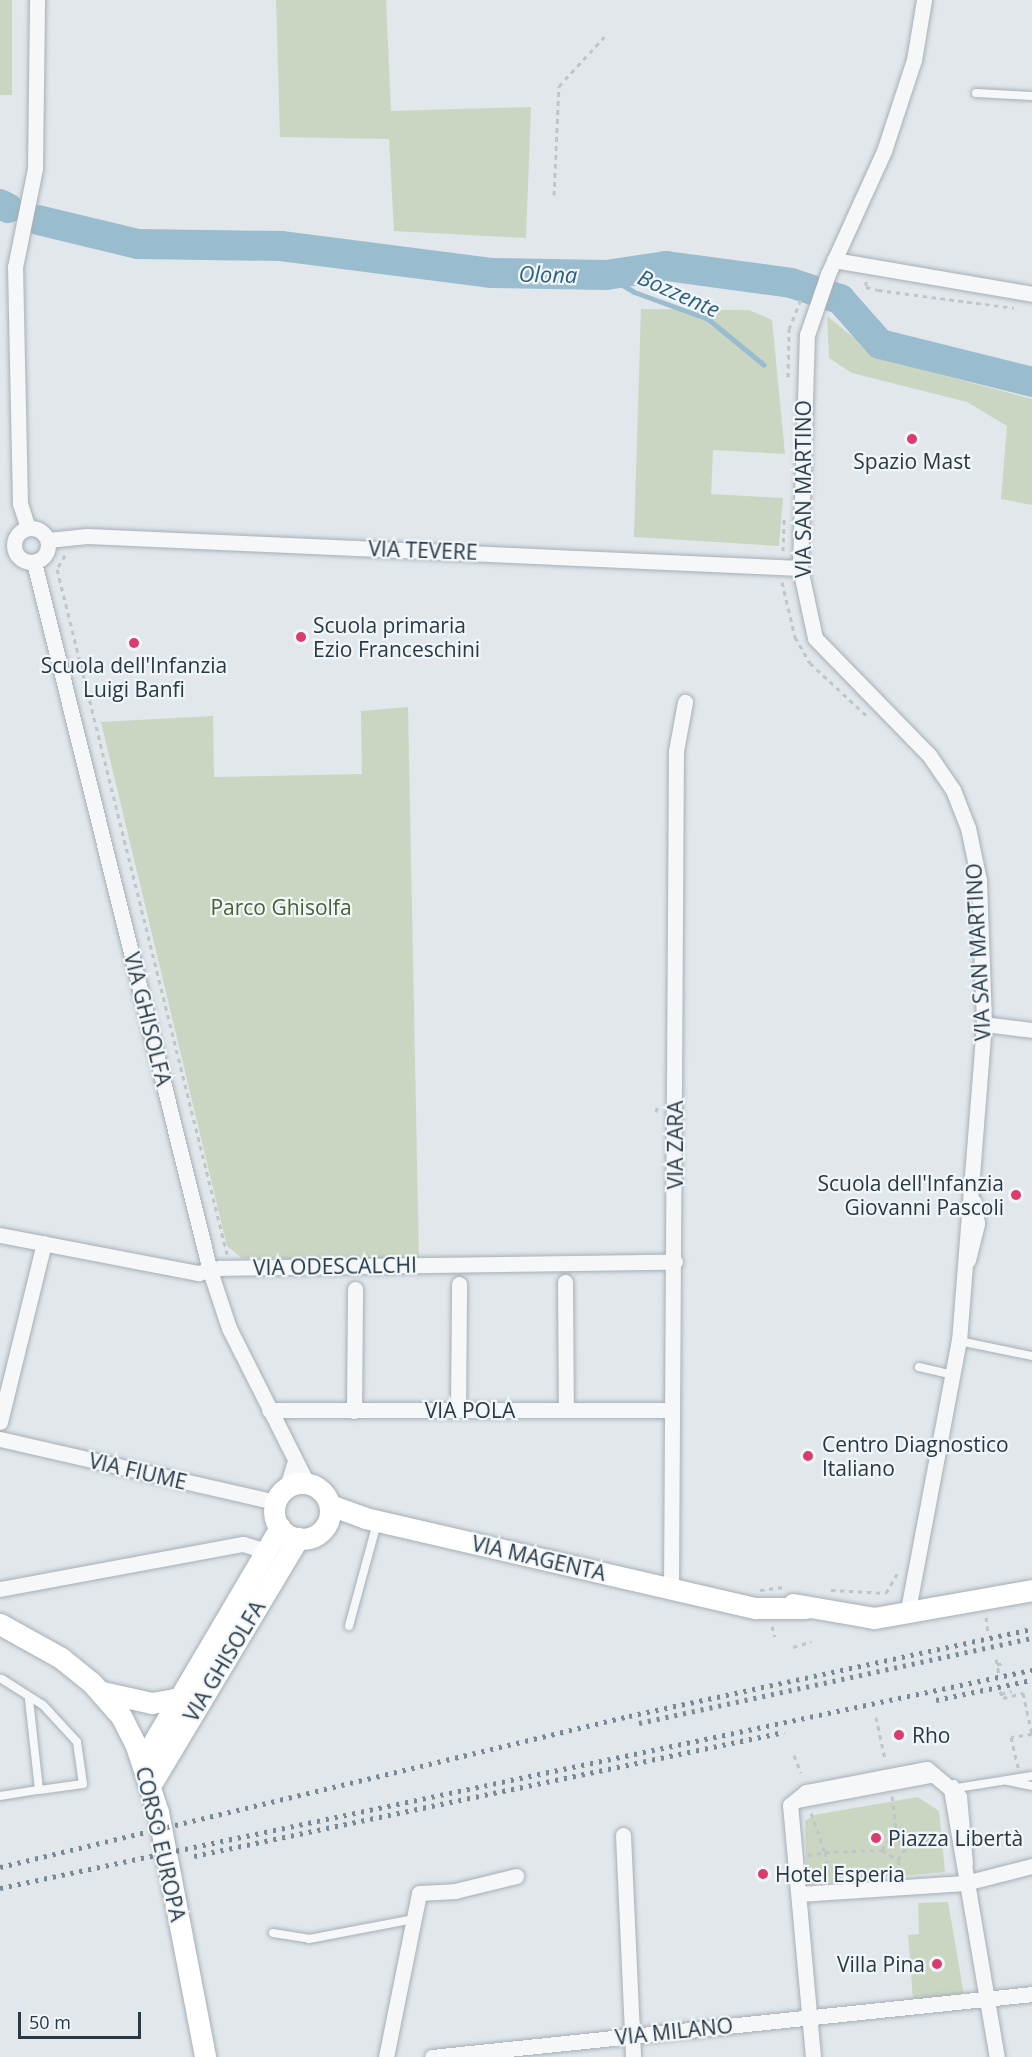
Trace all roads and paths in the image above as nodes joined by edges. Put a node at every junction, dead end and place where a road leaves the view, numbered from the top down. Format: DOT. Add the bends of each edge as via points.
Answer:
graph roads {
  1 [pos="37,0"];
  2 [pos="924,0"];
  3 [pos="606,35"];
  4 [pos="976,93"];
  5 [pos="1032,96"];
  6 [pos="555,195"];
  7 [pos="831,267"];
  8 [pos="868,270"];
  9 [pos="1032,294"];
  10 [pos="806,307"];
  11 [pos="1022,309"];
  12 [pos="788,387"];
  13 [pos="784,512"];
  14 [pos="14,535"];
  15 [pos="48,540"];
  16 [pos="75,549"];
  17 [pos="34,562"];
  18 [pos="800,568"];
  19 [pos="782,574"];
  20 [pos="770,580"];
  21 [pos="685,702"];
  22 [pos="870,719"];
  23 [pos="984,1024"];
  24 [pos="1032,1030"];
  25 [pos="655,1104"];
  26 [pos="656,1112"];
  27 [pos="0,1235"];
  28 [pos="44,1243"];
  29 [pos="675,1262"];
  30 [pos="230,1268"];
  31 [pos="210,1271"];
  32 [pos="565,1282"];
  33 [pos="459,1284"];
  34 [pos="355,1289"];
  35 [pos="959,1341"];
  36 [pos="1032,1356"];
  37 [pos="919,1367"];
  38 [pos="955,1375"];
  39 [pos="269,1410"];
  40 [pos="458,1410"];
  41 [pos="566,1410"];
  42 [pos="670,1410"];
  43 [pos="354,1411"];
  44 [pos="0,1422"];
  45 [pos="0,1439"];
  46 [pos="290,1491"];
  47 [pos="329,1513"];
  48 [pos="371,1520"];
  49 [pos="280,1527"];
  50 [pos="298,1538"];
  51 [pos="266,1551"];
  52 [pos="899,1565"];
  53 [pos="796,1588"];
  54 [pos="0,1589"];
  55 [pos="671,1589"];
  56 [pos="820,1590"];
  57 [pos="1032,1590"];
  58 [pos="759,1591"];
  59 [pos="907,1615"];
  60 [pos="986,1617"];
  61 [pos="0,1624"];
  62 [pos="349,1626"];
  63 [pos="988,1633"];
  64 [pos="811,1642"];
  65 [pos="793,1647"];
  66 [pos="996,1659"];
  67 [pos="1006,1662"];
  68 [pos="997,1664"];
  69 [pos="999,1674"];
  70 [pos="1,1679"];
  71 [pos="1012,1691"];
  72 [pos="101,1692"];
  73 [pos="180,1698"];
  74 [pos="29,1699"];
  75 [pos="876,1717"];
  76 [pos="794,1755"];
  77 [pos="885,1759"];
  78 [pos="143,1760"];
  79 [pos="801,1773"];
  80 [pos="941,1776"];
  81 [pos="1032,1776"];
  82 [pos="1020,1778"];
  83 [pos="1007,1780"];
  84 [pos="151,1784"];
  85 [pos="1032,1786"];
  86 [pos="957,1788"];
  87 [pos="39,1790"];
  88 [pos="891,1794"];
  89 [pos="0,1796"];
  90 [pos="810,1812"];
  91 [pos="623,1835"];
  92 [pos="958,1835"];
  93 [pos="897,1836"];
  94 [pos="908,1844"];
  95 [pos="882,1850"];
  96 [pos="825,1852"];
  97 [pos="1032,1866"];
  98 [pos="516,1876"];
  99 [pos="964,1884"];
  100 [pos="831,1891"];
  101 [pos="799,1894"];
  102 [pos="414,1919"];
  103 [pos="273,1933"];
  104 [pos="1032,1994"];
  105 [pos="986,2001"];
  106 [pos="809,2018"];
  107 [pos="636,2034"];
  108 [pos="205,2057"];
  109 [pos="386,2057"];
  110 [pos="432,2057"];
  111 [pos="633,2057"];
  112 [pos="813,2057"];
  113 [pos="998,2057"];
  1 -- 14 [label="street" via="32,183 19,236 20,504 12,521"];
  2 -- 7 [label="street, VIA SAN MARTINO" via="914,60 884,151"];
  3 -- 6 [label="path" via="559,86"];
  4 -- 5 [label="lane"];
  7 -- 8 [label="street"];
  7 -- 10 [label="street, VIA SAN MARTINO"];
  8 -- 9 [label="street"];
  8 -- 11 [label="path" via="866,287"];
  10 -- 12 [label="path" via="789,329"];
  10 -- 18 [label="street, VIA SAN MARTINO"];
  13 -- 19 [label="path"];
  14 -- 15 [label="street" via="37,529"];
  14 -- 17 [label="street" via="17,556"];
  15 -- 17 [label="street" via="47,552"];
  15 -- 19 [label="street, VIA TEVERE" via="87,536"];
  16 -- 30 [label="path" via="57,569"];
  17 -- 31 [label="street, VIA GHISOLFA"];
  18 -- 19 [label="street, VIA TEVERE"];
  18 -- 23 [label="street, VIA SAN MARTINO" via="815,638 929,755 953,790 968,828 979,880"];
  19 -- 20 [label="path"];
  19 -- 22 [label="path" via="795,637 810,663"];
  21 -- 29 [label="street, VIA ZARA" via="676,751"];
  23 -- 24 [label="street"];
  23 -- 35 [label="street, VIA SAN MARTINO" via="972,1192 978,1223 966,1266"];
  25 -- 26 [label="path"];
  27 -- 28 [label="street, VIA ODESCALCHI"];
  28 -- 31 [label="street, VIA ODESCALCHI"];
  28 -- 44 [label="street"];
  29 -- 30 [label="street, VIA ODESCALCHI"];
  29 -- 42 [label="street, VIA ZARA"];
  30 -- 31 [label="street, VIA ODESCALCHI"];
  31 -- 39 [label="street, VIA GHISOLFA" via="229,1328"];
  32 -- 41 [label="street"];
  33 -- 40 [label="street"];
  34 -- 43 [label="street"];
  35 -- 36 [label="lane"];
  35 -- 38 [label="street, VIA SAN MARTINO"];
  37 -- 38 [label="lane"];
  38 -- 59 [label="street, VIA SAN MARTINO"];
  39 -- 43 [label="street, VIA POLA"];
  39 -- 46 [label="street, VIA GHISOLFA" via="294,1464"];
  40 -- 41 [label="street, VIA POLA"];
  40 -- 43 [label="street, VIA POLA"];
  41 -- 42 [label="street, VIA POLA"];
  42 -- 55 [label="street, VIA ZARA"];
  45 -- 46 [label="street, VIA FIUME"];
  46 -- 47 [label="street" via="322,1491"];
  46 -- 49 [label="street"];
  47 -- 48 [label="street, VIA MAGENTA"];
  47 -- 50 [label="street" via="320,1532"];
  48 -- 55 [label="street, VIA MAGENTA"];
  48 -- 62 [label="lane"];
  49 -- 50 [label="street"];
  49 -- 51 [label="street, VIA GHISOLFA"];
  50 -- 84 [label="street, VIA GHISOLFA"];
  51 -- 54 [label="street" via="243,1544"];
  51 -- 73 [label="street, VIA GHISOLFA"];
  52 -- 56 [label="path" via="895,1583 886,1593"];
  53 -- 58 [label="path" via="760,1586"];
  55 -- 59 [label="street, VIA MAGENTA" via="712,1598 775,1599 865,1617"];
  57 -- 59 [label="street, VIA MAGENTA"];
  60 -- 63 [label="path"];
  61 -- 72 [label="street, CORSO EUROPA" via="61,1658"];
  64 -- 65 [label="path"];
  66 -- 68 [label="path"];
  67 -- 68 [label="path"];
  68 -- 69 [label="path"];
  70 -- 74 [label="lane"];
  71 -- 82 [label="path" via="1000,1692 1023,1693 1032,1734 1011,1737"];
  72 -- 73 [label="street, VIA GHISOLFA" via="152,1703"];
  72 -- 78 [label="street, CORSO EUROPA" via="125,1723"];
  73 -- 78 [label="street, VIA GHISOLFA"];
  74 -- 87 [label="lane"];
  74 -- 87 [label="lane" via="43,1706 77,1742 83,1784"];
  75 -- 77 [label="path"];
  76 -- 79 [label="path"];
  78 -- 84 [label="street, CORSO EUROPA"];
  80 -- 86 [label="lane"];
  80 -- 92 [label="street" via="951,1789"];
  80 -- 101 [label="street" via="927,1769 888,1775 806,1792 790,1805"];
  81 -- 82 [label="lane"];
  82 -- 83 [label="lane"];
  83 -- 85 [label="lane"];
  83 -- 86 [label="lane"];
  84 -- 108 [label="street, CORSO EUROPA"];
  86 -- 99 [label="lane" via="970,1852"];
  87 -- 89 [label="lane"];
  88 -- 93 [label="path"];
  90 -- 96 [label="path"];
  91 -- 107 [label="street"];
  92 -- 94 [label="path"];
  92 -- 99 [label="street"];
  93 -- 94 [label="path"];
  93 -- 95 [label="path"];
  94 -- 95 [label="path" via="897,1860"];
  95 -- 96 [label="path"];
  96 -- 100 [label="path"];
  97 -- 99 [label="street"];
  98 -- 102 [label="street" via="455,1891 419,1893"];
  99 -- 100 [label="street"];
  99 -- 105 [label="street"];
  100 -- 101 [label="street"];
  101 -- 106 [label="street"];
  102 -- 103 [label="lane" via="309,1939"];
  102 -- 109 [label="street"];
  104 -- 105 [label="street, VIA MILANO"];
  105 -- 106 [label="street, VIA MILANO"];
  105 -- 113 [label="street"];
  106 -- 107 [label="street, VIA MILANO"];
  106 -- 112 [label="street"];
  107 -- 110 [label="street, VIA MILANO"];
  107 -- 111 [label="street"];
}
